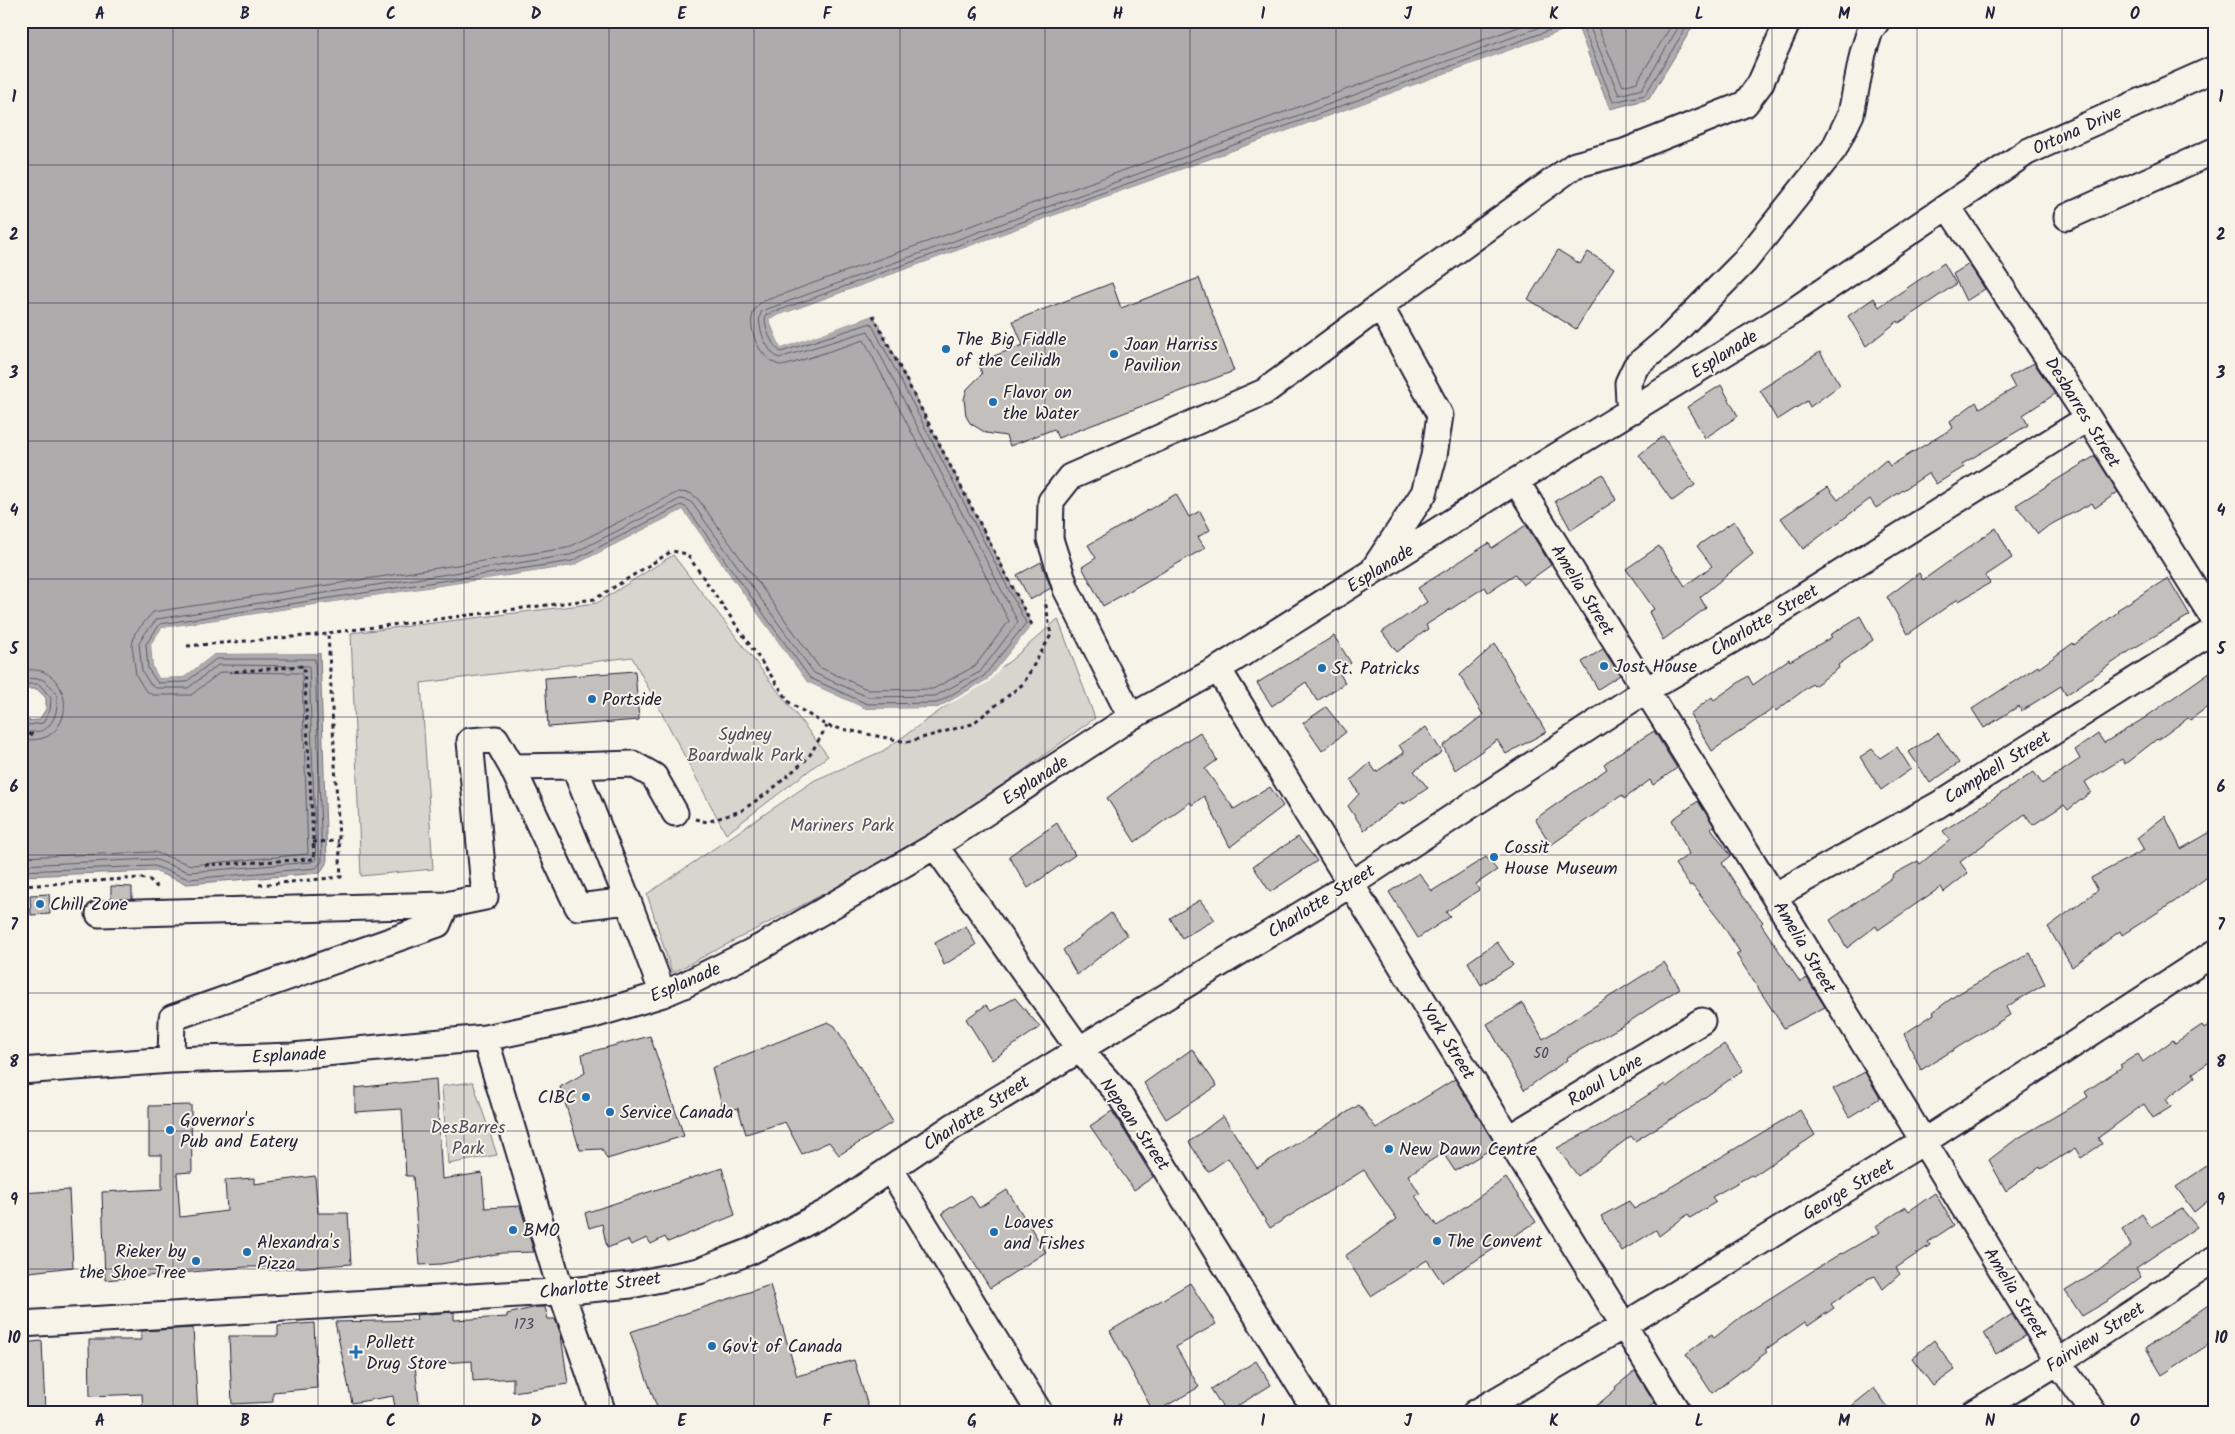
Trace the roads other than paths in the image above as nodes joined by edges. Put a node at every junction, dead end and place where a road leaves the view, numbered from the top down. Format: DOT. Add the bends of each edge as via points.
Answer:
graph roads {
  1 [pos="1788,21"];
  2 [pos="1877,21"];
  3 [pos="2214,68"];
  4 [pos="2214,151"];
  5 [pos="1948,207"];
  6 [pos="2067,217"];
  7 [pos="1380,306"];
  8 [pos="1634,410"];
  9 [pos="2088,418"];
  10 [pos="1516,481"];
  11 [pos="1369,576"];
  12 [pos="2214,619"];
  13 [pos="2214,630"];
  14 [pos="1218,669"];
  15 [pos="1646,690"];
  16 [pos="1131,717"];
  17 [pos="574,766"];
  18 [pos="512,767"];
  19 [pos="675,813"];
  20 [pos="935,846"];
  21 [pos="1351,884"];
  22 [pos="1774,896"];
  23 [pos="628,901"];
  24 [pos="446,905"];
  25 [pos="99,914"];
  26 [pos="2214,953"];
  27 [pos="663,994"];
  28 [pos="1702,1022"];
  29 [pos="485,1038"];
  30 [pos="1078,1049"];
  31 [pos="171,1060"];
  32 [pos="21,1071"];
  33 [pos="1509,1138"];
  34 [pos="1923,1142"];
  35 [pos="891,1170"];
  36 [pos="2214,1259"];
  37 [pos="561,1291"];
  38 [pos="21,1324"];
  39 [pos="1623,1326"];
  40 [pos="2058,1362"];
  41 [pos="603,1413"];
  42 [pos="1040,1413"];
  43 [pos="1317,1413"];
  44 [pos="1475,1413"];
  45 [pos="1678,1413"];
  46 [pos="1974,1413"];
  47 [pos="2094,1413"];
  1 -- 7 [label="street" via="1760,84 1745,104 1624,152 1575,165"];
  2 -- 8 [label="street" via="1863,53 1851,114 1834,149 1745,260 1669,338 1636,366 1628,383 1629,402"];
  3 -- 5 [label="street, Ortona Drive" via="2028,152"];
  4 -- 6 [label="street"];
  5 -- 8 [label="street, Esplanade" via="1795,310"];
  5 -- 9 [label="street, Desbarres Street"];
  7 -- 11 [label="street" via="1440,416 1424,493"];
  7 -- 16 [label="street" via="1264,392 1070,477 1051,501 1050,538 1066,589"];
  8 -- 10 [label="street, Esplanade"];
  9 -- 12 [label="street, Desbarres Street"];
  9 -- 15 [label="street, Charlotte Street" via="1823,585"];
  10 -- 11 [label="street, Esplanade"];
  10 -- 15 [label="street, Amelia Street"];
  11 -- 14 [label="street, Esplanade"];
  13 -- 22 [label="street, Campbell Street" via="1938,805"];
  14 -- 16 [label="street, Esplanade"];
  14 -- 21 [label="street, York Street"];
  15 -- 21 [label="street, Charlotte Street"];
  15 -- 22 [label="street, Amelia Street"];
  16 -- 20 [label="street, Esplanade"];
  17 -- 18 [label="street"];
  17 -- 19 [label="street" via="633,764 654,776"];
  17 -- 23 [label="street"];
  18 -- 23 [label="street" via="578,907"];
  18 -- 24 [label="street" via="496,739 470,741 486,897"];
  20 -- 27 [label="street, Esplanade" via="759,948"];
  20 -- 30 [label="street, Nepean Street"];
  21 -- 30 [label="street, Charlotte Street"];
  21 -- 33 [label="street, York Street"];
  22 -- 34 [label="street, Amelia Street"];
  23 -- 27 [label="street"];
  24 -- 25 [label="street"];
  24 -- 31 [label="street" via="438,924 172,1018"];
  26 -- 34 [label="street, George Street"];
  27 -- 29 [label="street, Esplanade" via="590,1016"];
  28 -- 33 [label="street, Raoul Lane"];
  29 -- 31 [label="street, Esplanade" via="293,1056"];
  29 -- 37 [label="street"];
  30 -- 35 [label="street, Charlotte Street" via="952,1127"];
  30 -- 43 [label="street, Nepean Street" via="1119,1094"];
  31 -- 32 [label="street, Esplanade"];
  33 -- 39 [label="street, York Street"];
  34 -- 39 [label="street, George Street"];
  34 -- 40 [label="street, Amelia Street"];
  35 -- 37 [label="street, Charlotte Street" via="827,1212 751,1251 699,1272 631,1285"];
  35 -- 42 [label="street"];
  36 -- 40 [label="street, Fairview Street"];
  37 -- 38 [label="street, Charlotte Street"];
  37 -- 41 [label="street"];
  39 -- 44 [label="street, George Street"];
  39 -- 45 [label="street, York Street"];
  40 -- 46 [label="street, Fairview Street"];
  40 -- 47 [label="street, Amelia Street"];
}
